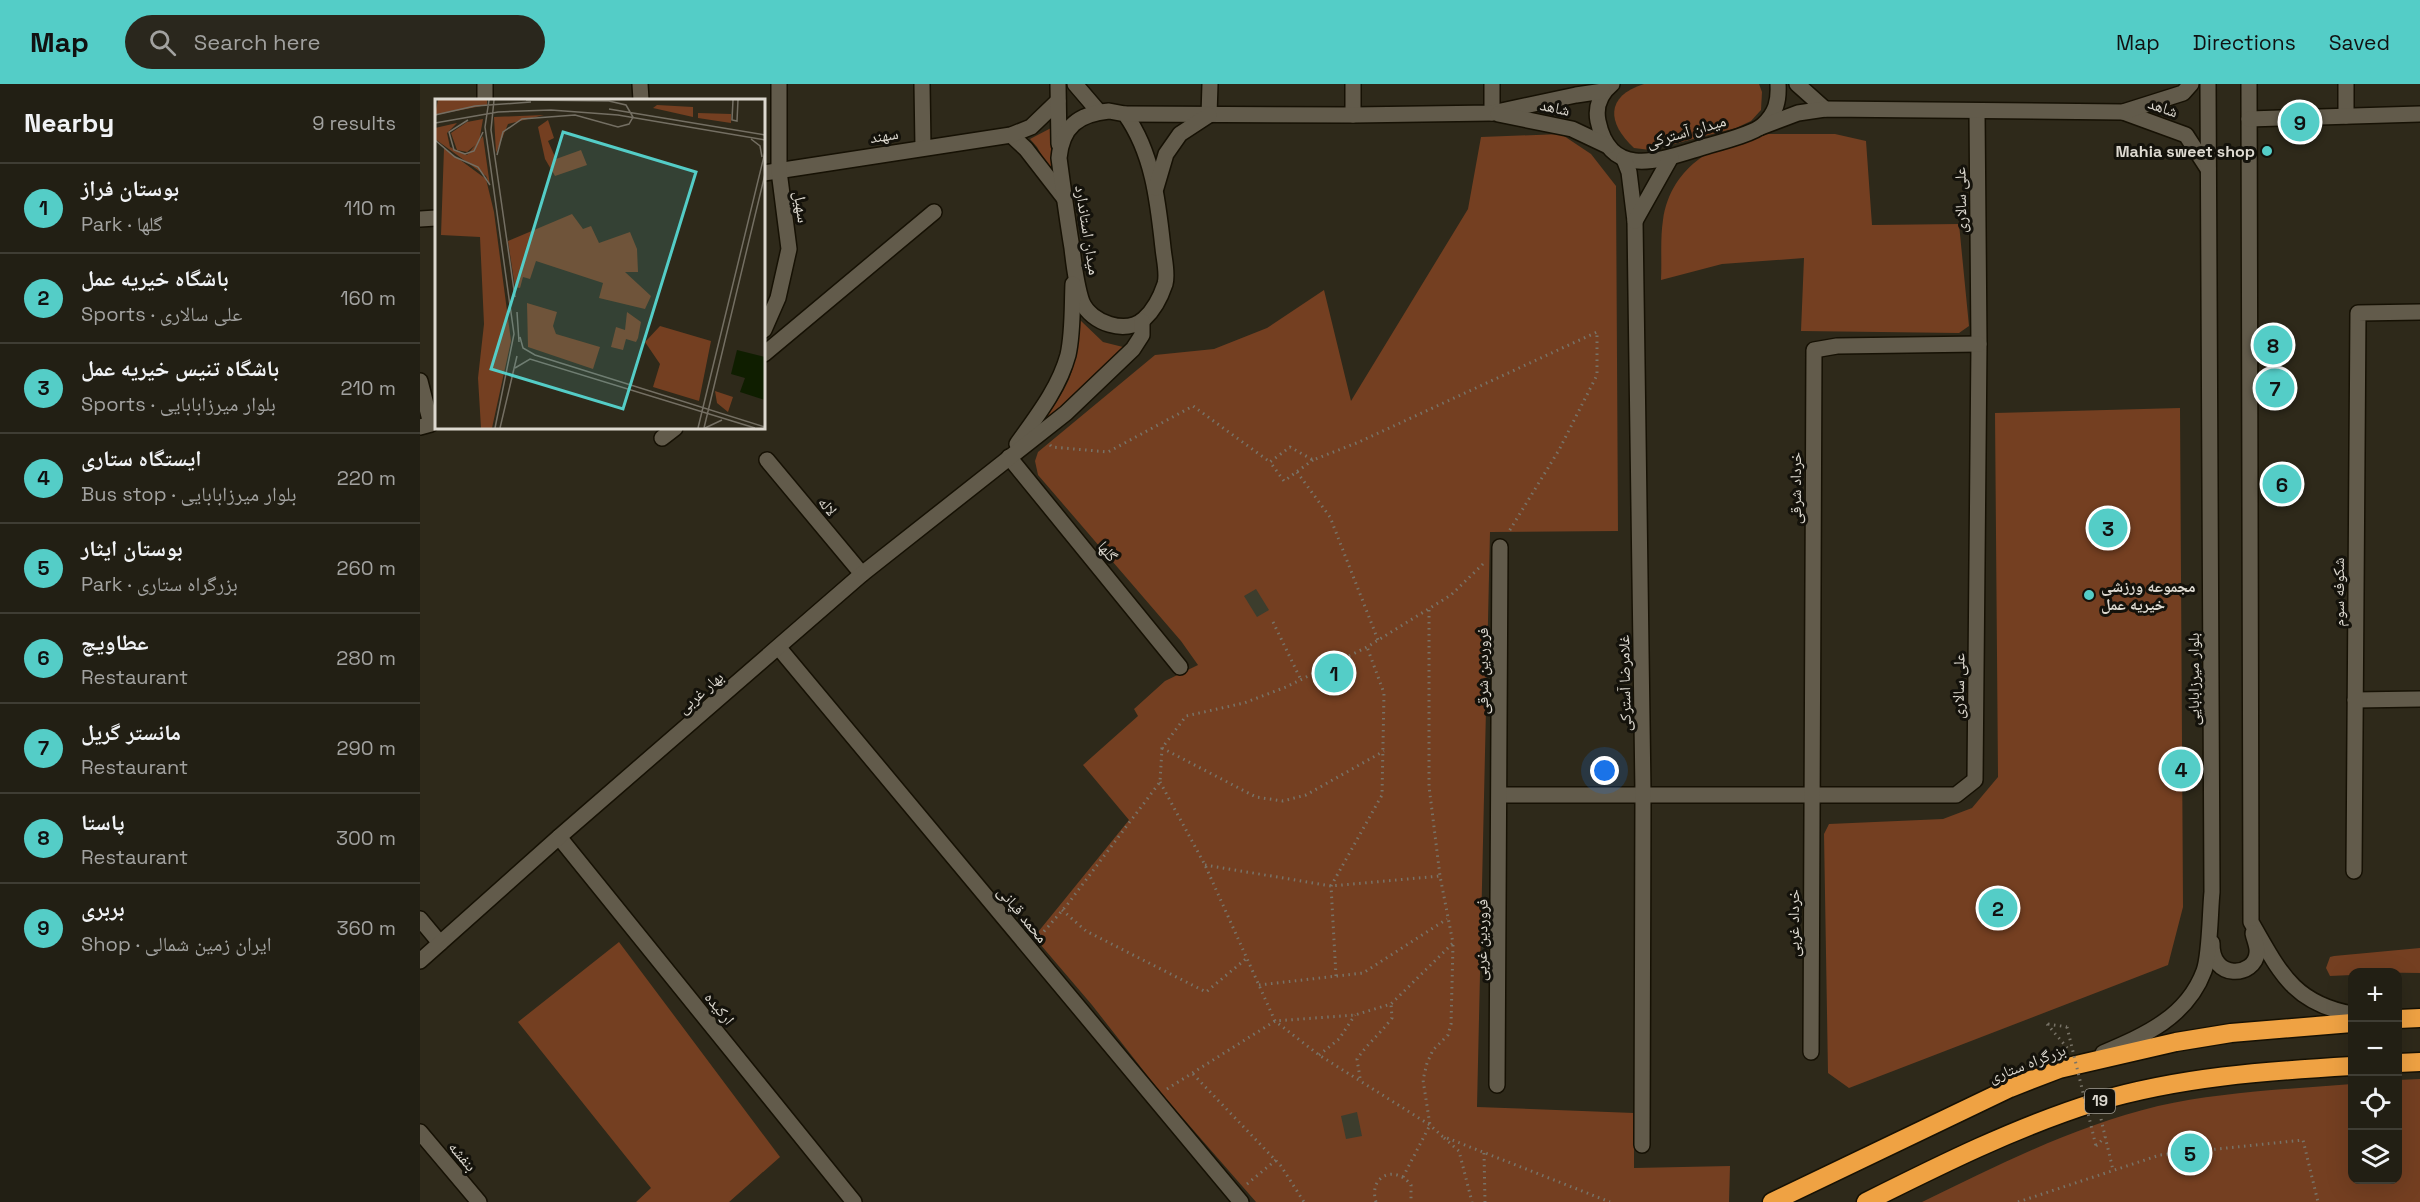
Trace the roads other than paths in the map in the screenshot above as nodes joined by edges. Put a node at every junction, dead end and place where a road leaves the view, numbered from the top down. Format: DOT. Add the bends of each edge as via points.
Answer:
graph roads {
  1 [pos="779,84"];
  2 [pos="922,84"];
  3 [pos="1058,84"];
  4 [pos="1075,84"];
  5 [pos="1210,84"];
  6 [pos="1353,84"];
  7 [pos="1492,84"];
  8 [pos="1778,84"];
  9 [pos="1797,84"];
  10 [pos="2191,84"];
  11 [pos="2208,84"];
  12 [pos="2248,84"];
  13 [pos="2346,84"];
  14 [pos="1607,88"];
  15 [pos="1058,101"];
  16 [pos="1825,109"];
  17 [pos="1099,112"];
  18 [pos="1977,112"];
  19 [pos="2122,112"];
  20 [pos="1492,113"];
  21 [pos="1125,114"];
  22 [pos="2420,114"];
  23 [pos="1209,115"];
  24 [pos="1353,116"];
  25 [pos="2346,116"];
  26 [pos="2249,119"];
  27 [pos="1761,127"];
  28 [pos="1011,135"];
  29 [pos="1608,146"];
  30 [pos="923,147"];
  31 [pos="1671,157"];
  32 [pos="1059,158"];
  33 [pos="1624,159"];
  34 [pos="2208,169"];
  35 [pos="771,172"];
  36 [pos="1156,188"];
  37 [pos="1064,198"];
  38 [pos="934,212"];
  39 [pos="435,218"];
  40 [pos="420,219"];
  41 [pos="1635,221"];
  42 [pos="1074,267"];
  43 [pos="2420,312"];
  44 [pos="1142,321"];
  45 [pos="765,328"];
  46 [pos="1979,344"];
  47 [pos="765,353"];
  48 [pos="420,381"];
  49 [pos="426,425"];
  50 [pos="674,429"];
  51 [pos="662,438"];
  52 [pos="1009,457"];
  53 [pos="767,460"];
  54 [pos="1500,548"];
  55 [pos="862,574"];
  56 [pos="779,648"];
  57 [pos="1180,668"];
  58 [pos="2420,699"];
  59 [pos="2355,700"];
  60 [pos="1643,793"];
  61 [pos="1812,793"];
  62 [pos="1500,795"];
  63 [pos="559,837"];
  64 [pos="2354,871"];
  65 [pos="2212,892"];
  66 [pos="420,919"];
  67 [pos="2251,922"];
  68 [pos="440,942"];
  69 [pos="420,960"];
  70 [pos="2348,1013"];
  71 [pos="2420,1018"];
  72 [pos="2402,1019"];
  73 [pos="2348,1023"];
  74 [pos="1811,1052"];
  75 [pos="2420,1062"];
  76 [pos="2081,1063"];
  77 [pos="2402,1063"];
  78 [pos="2348,1066"];
  79 [pos="1497,1085"];
  80 [pos="420,1132"];
  81 [pos="1642,1145"];
  82 [pos="1238,1198"];
  83 [pos="479,1202"];
  84 [pos="854,1202"];
  85 [pos="1772,1202"];
  86 [pos="1866,1202"];
  1 -- 35 [label="street, سهیل"];
  2 -- 30 [label="street"];
  3 -- 15 [label="street"];
  4 -- 17 [label="street"];
  5 -- 23 [label="street"];
  6 -- 24 [label="street"];
  7 -- 20 [label="street"];
  8 -- 27 [label="street" via="1778,104"];
  9 -- 16 [label="street"];
  10 -- 19 [label="street, شاهد" via="2183,93"];
  11 -- 34 [label="street, بلوار میرزابابایی"];
  12 -- 26 [label="street"];
  13 -- 25 [label="street"];
  14 -- 20 [label="street, شاهد"];
  14 -- 29 [label="street" via="1597,117"];
  15 -- 28 [label="street" via="1031,127"];
  15 -- 32 [label="street"];
  16 -- 18 [label="street, شاهد"];
  16 -- 27 [label="street, شاهد" via="1798,113"];
  17 -- 21 [label="street"];
  17 -- 32 [label="street, میدان استاندارد" via="1079,119 1068,129 1060,143"];
  18 -- 19 [label="street, شاهد"];
  18 -- 46 [label="street, علی سالاری"];
  19 -- 34 [label="street, شاهد" via="2186,135"];
  20 -- 24 [label="street, شاهد"];
  20 -- 29 [label="street, شاهد" via="1572,129"];
  21 -- 23 [label="street, شاهد"];
  21 -- 36 [label="street" via="1139,138"];
  22 -- 25 [label="street"];
  23 -- 24 [label="street, شاهد"];
  23 -- 36 [label="street" via="1180,134 1166,154"];
  25 -- 26 [label="street"];
  26 -- 67 [label="street"];
  27 -- 31 [label="street, میدان آسترکی"];
  28 -- 30 [label="street, سهند"];
  28 -- 37 [label="street"];
  29 -- 33 [label="street"];
  30 -- 35 [label="street, سهند"];
  31 -- 33 [label="street, میدان آسترکی" via="1638,162"];
  31 -- 41 [label="street"];
  32 -- 37 [label="street, میدان استاندارد"];
  33 -- 41 [label="street, غلامرضا آسترکی"];
  34 -- 65 [label="street, بلوار میرزابابایی"];
  35 -- 45 [label="street, سهیل" via="789,249 778,298"];
  36 -- 44 [label="street" via="1166,281 1160,297"];
  37 -- 42 [label="street, میدان استاندارد"];
  38 -- 47 [label="street"];
  39 -- 40 [label="street"];
  41 -- 60 [label="street, غلامرضا آسترکی"];
  42 -- 44 [label="street, میدان استاندارد" via="1083,303 1092,315 1107,324 1124,326"];
  42 -- 52 [label="street" via="1068,352 1062,373"];
  43 -- 59 [label="street, شکوفه سوم" via="2358,313"];
  44 -- 52 [label="street, بهار غربی" via="1143,335 1133,349 1066,413"];
  46 -- 61 [label="street, علی سالاری" via="1975,780 1956,795"];
  46 -- 61 [label="street, خرداد شرقی" via="1837,346 1814,350"];
  48 -- 49 [label="street"];
  50 -- 51 [label="street"];
  52 -- 55 [label="street, بهار غربی"];
  52 -- 57 [label="street, گلها"];
  53 -- 55 [label="street, لاله"];
  54 -- 62 [label="street, فروردین شرقی"];
  55 -- 56 [label="street, بهار غربی"];
  56 -- 63 [label="street, بهار غربی"];
  56 -- 82 [label="street, محمد قپانی"];
  58 -- 59 [label="street"];
  59 -- 64 [label="street, شکوفه سوم"];
  60 -- 61 [label="street, علی سالاری"];
  60 -- 62 [label="street, علی سالاری"];
  60 -- 81 [label="street, غلامرضا آسترکی"];
  61 -- 74 [label="street, خرداد غربی"];
  62 -- 79 [label="street, فروردین غربی"];
  63 -- 68 [label="street, بهار غربی"];
  63 -- 84 [label="street, ارکیده"];
  65 -- 67 [label="street" via="2211,956 2221,967 2235,971 2254,960 2257,952"];
  65 -- 76 [label="street, بلوار میرزابابایی" via="2204,970 2186,1002 2170,1019 2148,1033"];
  66 -- 68 [label="street"];
  67 -- 70 [label="street" via="2293,987 2331,1010"];
  68 -- 69 [label="street, بهار غربی"];
  71 -- 72 [label="highway"];
  73 -- 76 [label="highway, بزرگراه ستاری" via="2220,1035"];
  75 -- 77 [label="highway"];
  76 -- 85 [label="highway, بزرگراه ستاری" via="2010,1088"];
  78 -- 86 [label="highway, 19" via="2227,1075 2096,1102 2040,1122"];
  80 -- 83 [label="street, بنفشه"];
}
